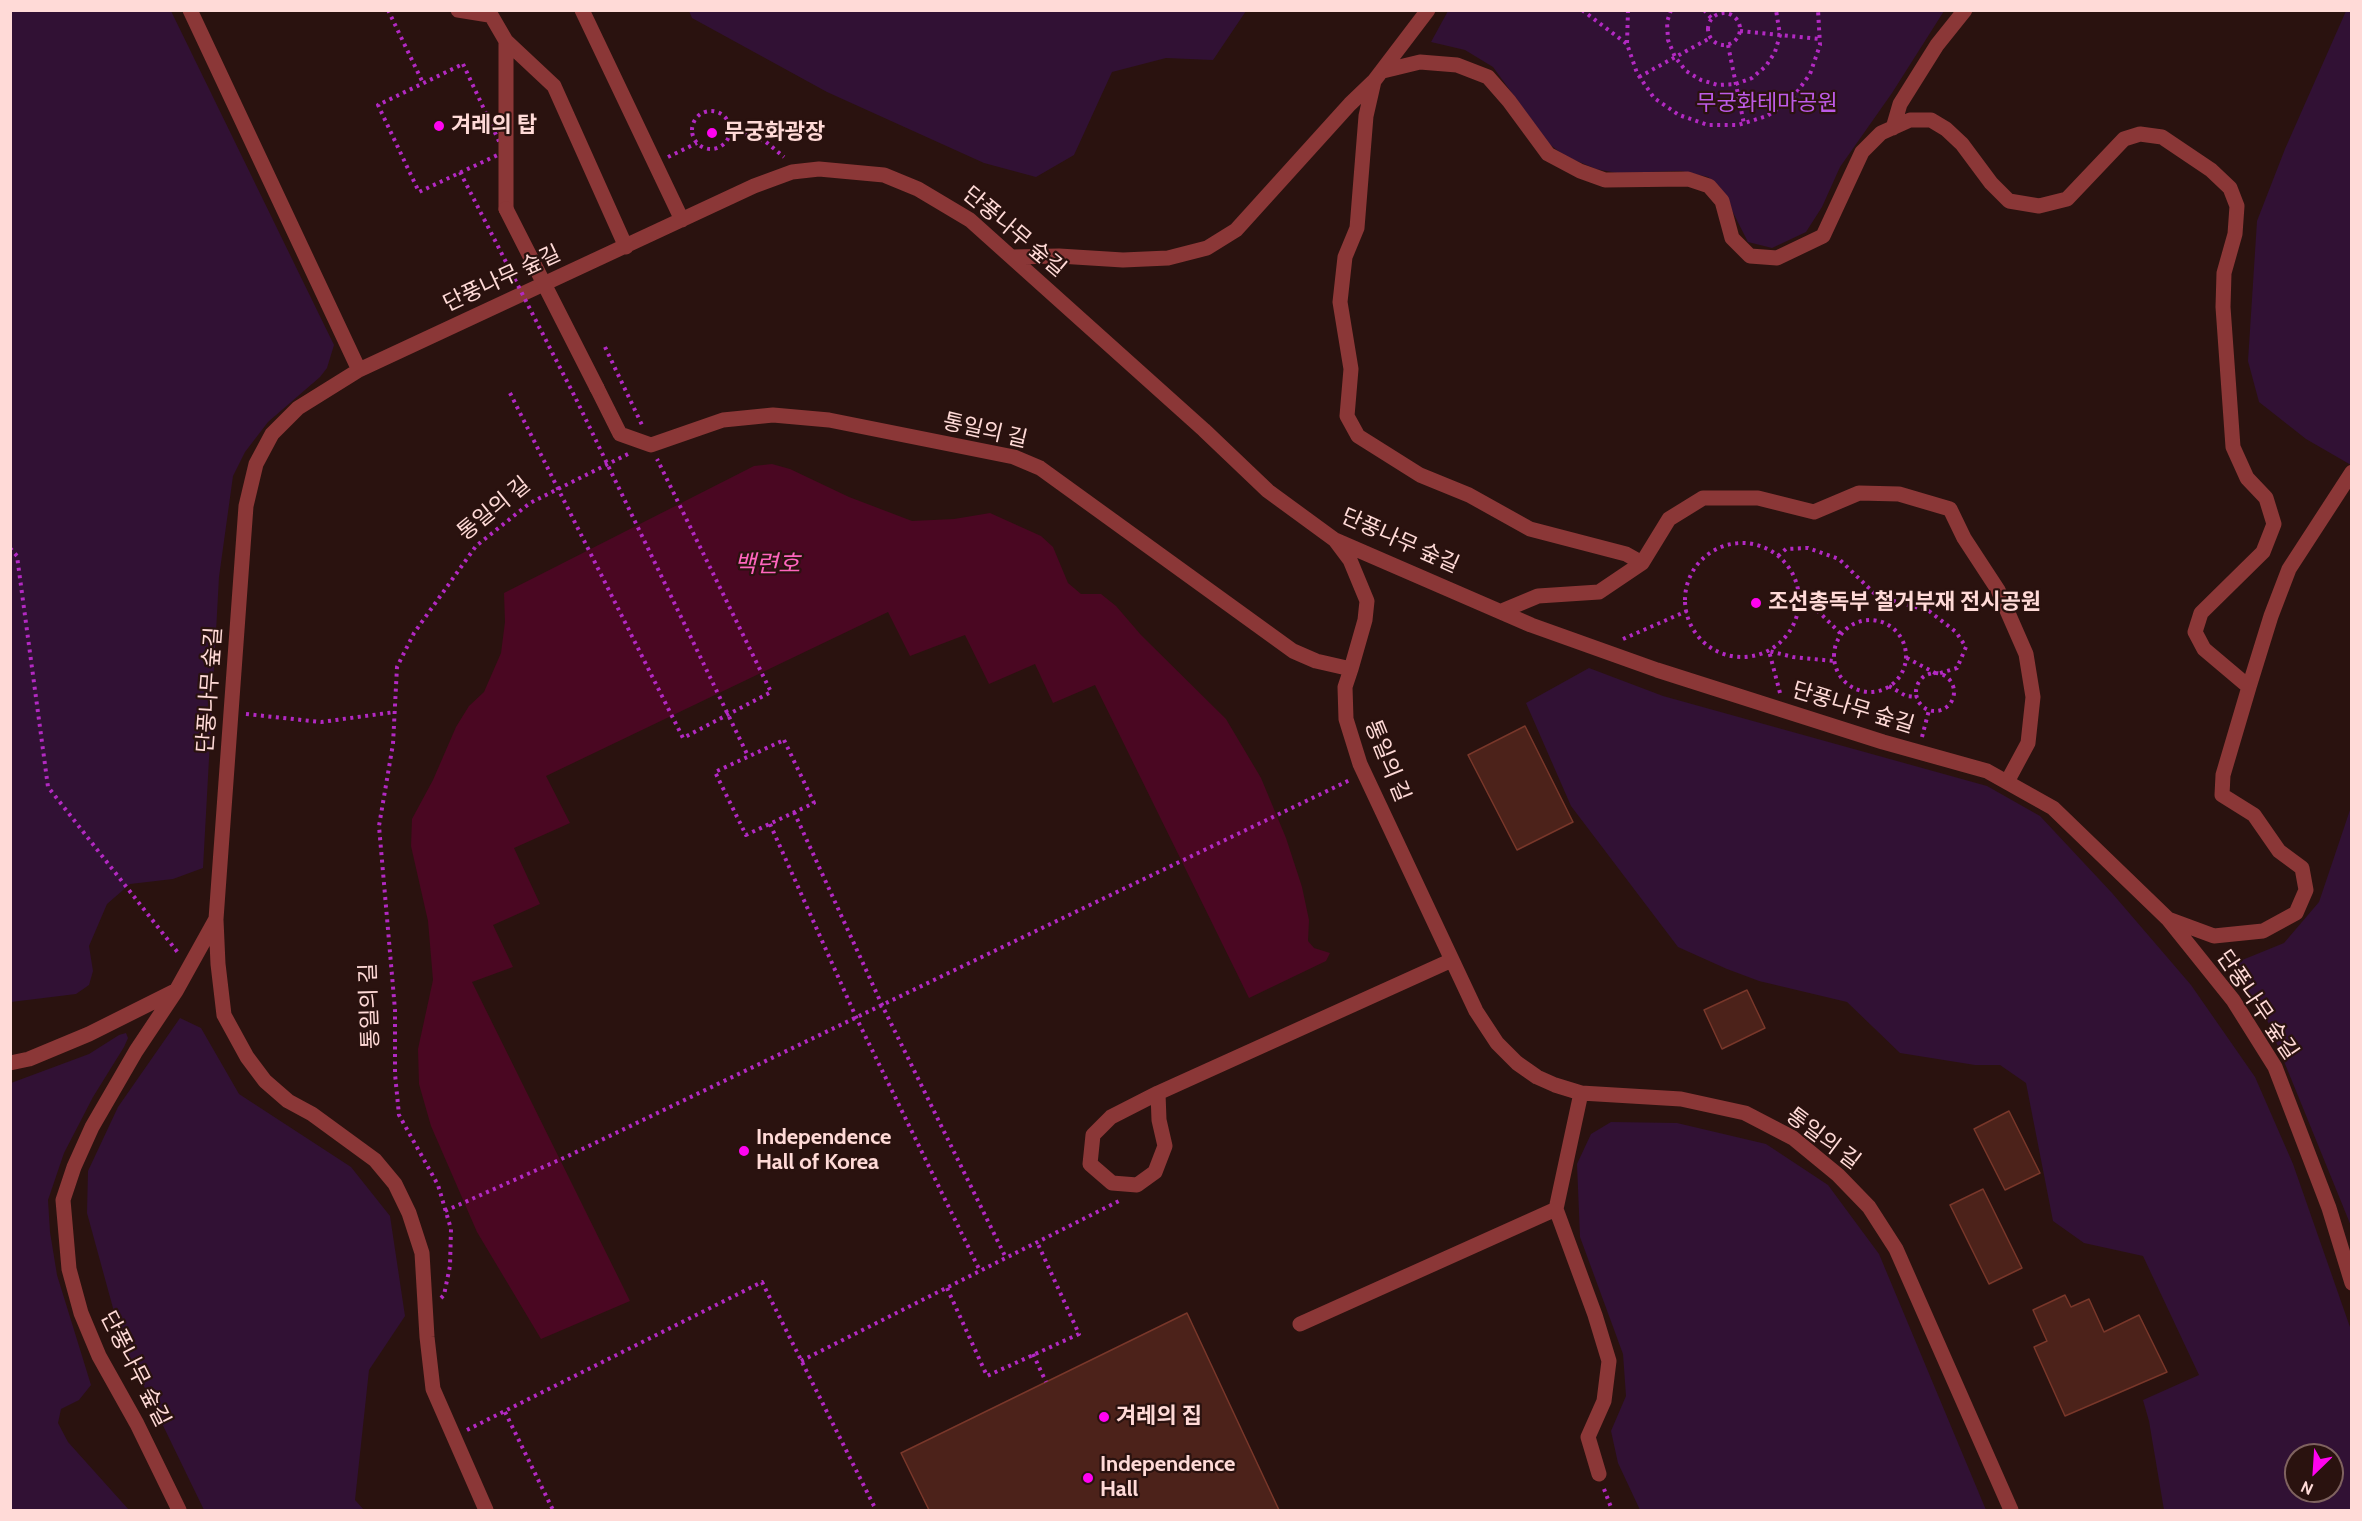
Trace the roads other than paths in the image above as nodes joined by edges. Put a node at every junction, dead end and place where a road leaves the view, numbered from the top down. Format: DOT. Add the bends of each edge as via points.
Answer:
graph roads {
  1 [pos="190,10"];
  2 [pos="458,10"];
  3 [pos="582,10"];
  4 [pos="1428,10"];
  5 [pos="1965,10"];
  6 [pos="489,13"];
  7 [pos="506,41"];
  8 [pos="1378,76"];
  9 [pos="1893,128"];
  10 [pos="682,220"];
  11 [pos="626,247"];
  12 [pos="1012,257"];
  13 [pos="359,370"];
  14 [pos="2352,472"];
  15 [pos="1335,540"];
  16 [pos="1642,562"];
  17 [pos="1502,611"];
  18 [pos="1351,669"];
  19 [pos="2249,687"];
  20 [pos="2007,782"];
  21 [pos="216,919"];
  22 [pos="2169,919"];
  23 [pos="1452,960"];
  24 [pos="176,991"];
  25 [pos="10,1063"];
  26 [pos="1581,1093"];
  27 [pos="1158,1094"];
  28 [pos="1556,1209"];
  29 [pos="2352,1282"];
  30 [pos="1300,1324"];
  31 [pos="1599,1474"];
  32 [pos="179,1510"];
  33 [pos="486,1510"];
  34 [pos="2011,1510"];
  1 -- 13 [label="street"];
  2 -- 6 [label="street"];
  3 -- 10 [label="street"];
  4 -- 8 [label="street"];
  5 -- 9 [label="street" via="1900,104"];
  6 -- 7 [label="street"];
  7 -- 11 [label="street" via="554,86"];
  7 -- 18 [label="street, 통일의 길, bridge" via="507,209 620,434 651,445 723,420 773,416 829,420 1014,457 1040,468 1293,651"];
  8 -- 9 [label="street" via="1420,62 1457,65 1488,77 1548,154 1580,171 1605,180 1688,179 1709,186 1722,201 1732,238 1750,256 1777,258 1823,236 1862,152 1881,133"];
  8 -- 12 [label="street" via="1236,230 1207,248 1168,258"];
  8 -- 16 [label="street" via="1366,116 1357,228 1345,257 1340,302 1351,369 1347,416 1358,436 1420,475 1469,495 1530,528 1626,554"];
  9 -- 19 [label="street" via="1910,120 1930,120 1946,129 2009,201 2038,206 2067,199 2124,139 2140,135 2162,137 2230,188 2237,206 2235,234 2224,273 2223,307 2233,447 2247,478 2266,498 2274,524 2263,552 2201,613 2195,632 2204,649"];
  10 -- 11 [label="street, 단풍나무 숲길"];
  10 -- 12 [label="street, 단풍나무 숲길" via="792,172 866,172 902,181 944,203"];
  11 -- 13 [label="street, 단풍나무 숲길"];
  12 -- 15 [label="street, 단풍나무 숲길" via="1268,491"];
  13 -- 21 [label="street, 단풍나무 숲길" via="298,408 272,434 256,464 246,506"];
  14 -- 19 [label="street" via="2289,569"];
  15 -- 17 [label="street, 단풍나무 숲길"];
  15 -- 18 [label="street" via="1350,560 1367,601"];
  16 -- 17 [label="street" via="1599,592 1538,596"];
  16 -- 20 [label="street" via="1669,519 1703,498 1758,498 1814,512 1859,493 1899,494 1950,509 1998,590 2026,654 2033,696 2028,743"];
  17 -- 20 [label="street, 단풍나무 숲길" via="1600,649 1785,711 1988,771"];
  18 -- 23 [label="street, 통일의 길" via="1346,687 1346,719 1364,773"];
  19 -- 22 [label="street" via="2223,775 2222,795 2254,815 2279,851 2302,868 2306,891 2296,913 2263,931 2214,936"];
  20 -- 22 [label="street, 단풍나무 숲길" via="2053,808"];
  21 -- 24 [label="street, 단풍나무 숲길"];
  21 -- 33 [label="street" via="224,1015 243,1049 265,1081 288,1101 312,1113 375,1160 395,1185 409,1213 422,1253 433,1389"];
  22 -- 29 [label="street, 단풍나무 숲길" via="2233,1000 2275,1067 2329,1208"];
  23 -- 26 [label="street, 통일의 길" via="1476,1011 1497,1043 1537,1077"];
  23 -- 27 [label="street"];
  24 -- 25 [label="street" via="88,1034"];
  24 -- 32 [label="street, 단풍나무 숲길" via="92,1126 63,1200 69,1269 81,1312 99,1356"];
  26 -- 28 [label="street"];
  26 -- 34 [label="street, 통일의 길" via="1681,1099 1744,1113 1793,1138 1846,1183 1869,1207 1896,1249"];
  27 -- 27 [label="street" via="1111,1117 1093,1135 1090,1164 1112,1183 1137,1185 1155,1172 1165,1146"];
  28 -- 30 [label="street"];
  28 -- 31 [label="street" via="1609,1361 1604,1401 1588,1437"];
}
